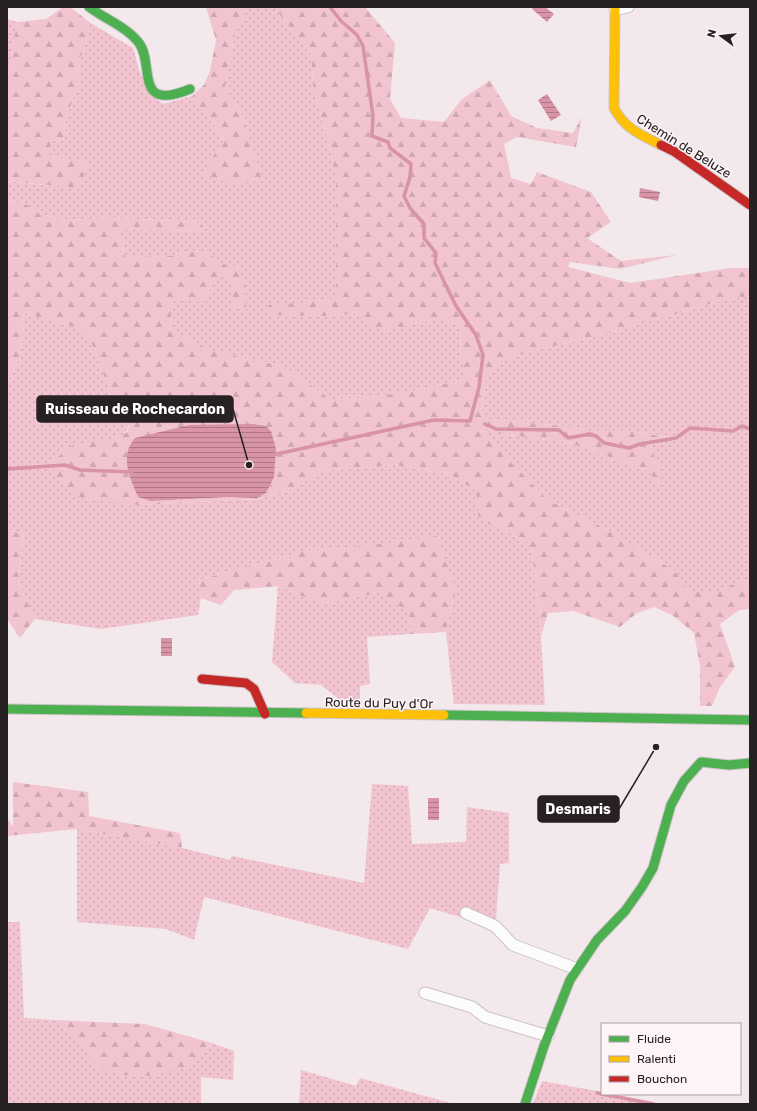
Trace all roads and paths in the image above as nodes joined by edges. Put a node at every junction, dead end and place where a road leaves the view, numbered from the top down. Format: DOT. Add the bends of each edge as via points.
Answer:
graph roads {
  1 [pos="89,7"];
  2 [pos="628,7"];
  3 [pos="615,8"];
  4 [pos="190,89"];
  5 [pos="750,205"];
  6 [pos="202,679"];
  7 [pos="7,709"];
  8 [pos="265,714"];
  9 [pos="750,720"];
  10 [pos="750,763"];
  11 [pos="466,913"];
  12 [pos="577,970"];
  13 [pos="425,993"];
  14 [pos="548,1036"];
  15 [pos="525,1104"];
  1 -- 4 [label="street" via="139,43 145,53 148,82 155,92 165,96 177,96"];
  2 -- 3 [label="street"];
  3 -- 5 [label="street, Chemin de Beluze" via="614,108 620,120 639,134 675,152"];
  6 -- 8 [label="street" via="246,683 254,689"];
  7 -- 8 [label="street, Route du Puy d'Or"];
  8 -- 9 [label="street, Route du Puy d'Or"];
  10 -- 12 [label="street" via="729,765 701,762 684,781 671,805 653,868 625,911 597,940"];
  11 -- 12 [label="street" via="495,926 513,945"];
  12 -- 14 [label="street" via="570,980"];
  13 -- 14 [label="street" via="472,1007 485,1017"];
  14 -- 15 [label="street"];
}
